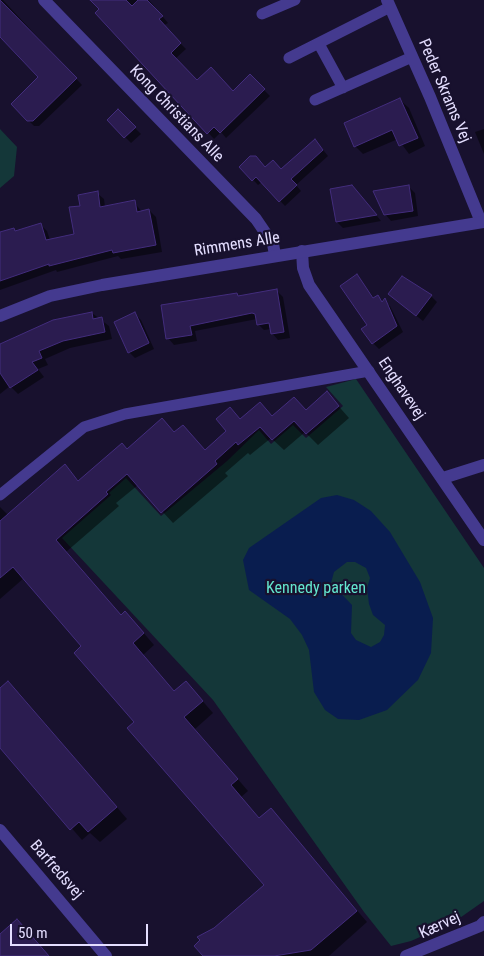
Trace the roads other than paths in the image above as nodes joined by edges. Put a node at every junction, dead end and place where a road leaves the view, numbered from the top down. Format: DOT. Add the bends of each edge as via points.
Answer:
graph roads {
  1 [pos="44,0"];
  2 [pos="295,0"];
  3 [pos="388,4"];
  4 [pos="262,14"];
  5 [pos="319,44"];
  6 [pos="412,57"];
  7 [pos="289,58"];
  8 [pos="343,88"];
  9 [pos="315,100"];
  10 [pos="482,222"];
  11 [pos="302,251"];
  12 [pos="275,255"];
  13 [pos="0,316"];
  14 [pos="369,371"];
  15 [pos="484,465"];
  16 [pos="443,478"];
  17 [pos="0,495"];
  18 [pos="484,540"];
  19 [pos="0,830"];
  20 [pos="484,922"];
  21 [pos="106,956"];
  22 [pos="406,956"];
  1 -- 12 [label="street, Kong Christians Alle" via="256,220 273,244"];
  2 -- 4 [label="lane"];
  3 -- 5 [label="lane"];
  3 -- 6 [label="street, Peder Skrams Vej"];
  5 -- 7 [label="lane"];
  5 -- 8 [label="lane"];
  6 -- 8 [label="lane"];
  6 -- 10 [label="street, Peder Skrams Vej"];
  8 -- 9 [label="lane"];
  10 -- 11 [label="street, Rimmens Alle"];
  11 -- 12 [label="street, Rimmens Alle"];
  11 -- 14 [label="street, Enghavevej" via="309,285"];
  12 -- 13 [label="street, Rimmens Alle" via="85,288 50,296"];
  14 -- 16 [label="street, Enghavevej"];
  14 -- 17 [label="lane" via="125,414 84,427"];
  15 -- 16 [label="street"];
  16 -- 18 [label="street, Enghavevej"];
  19 -- 21 [label="street, Barfredsvej"];
  20 -- 22 [label="street, Kærvej"];
}
